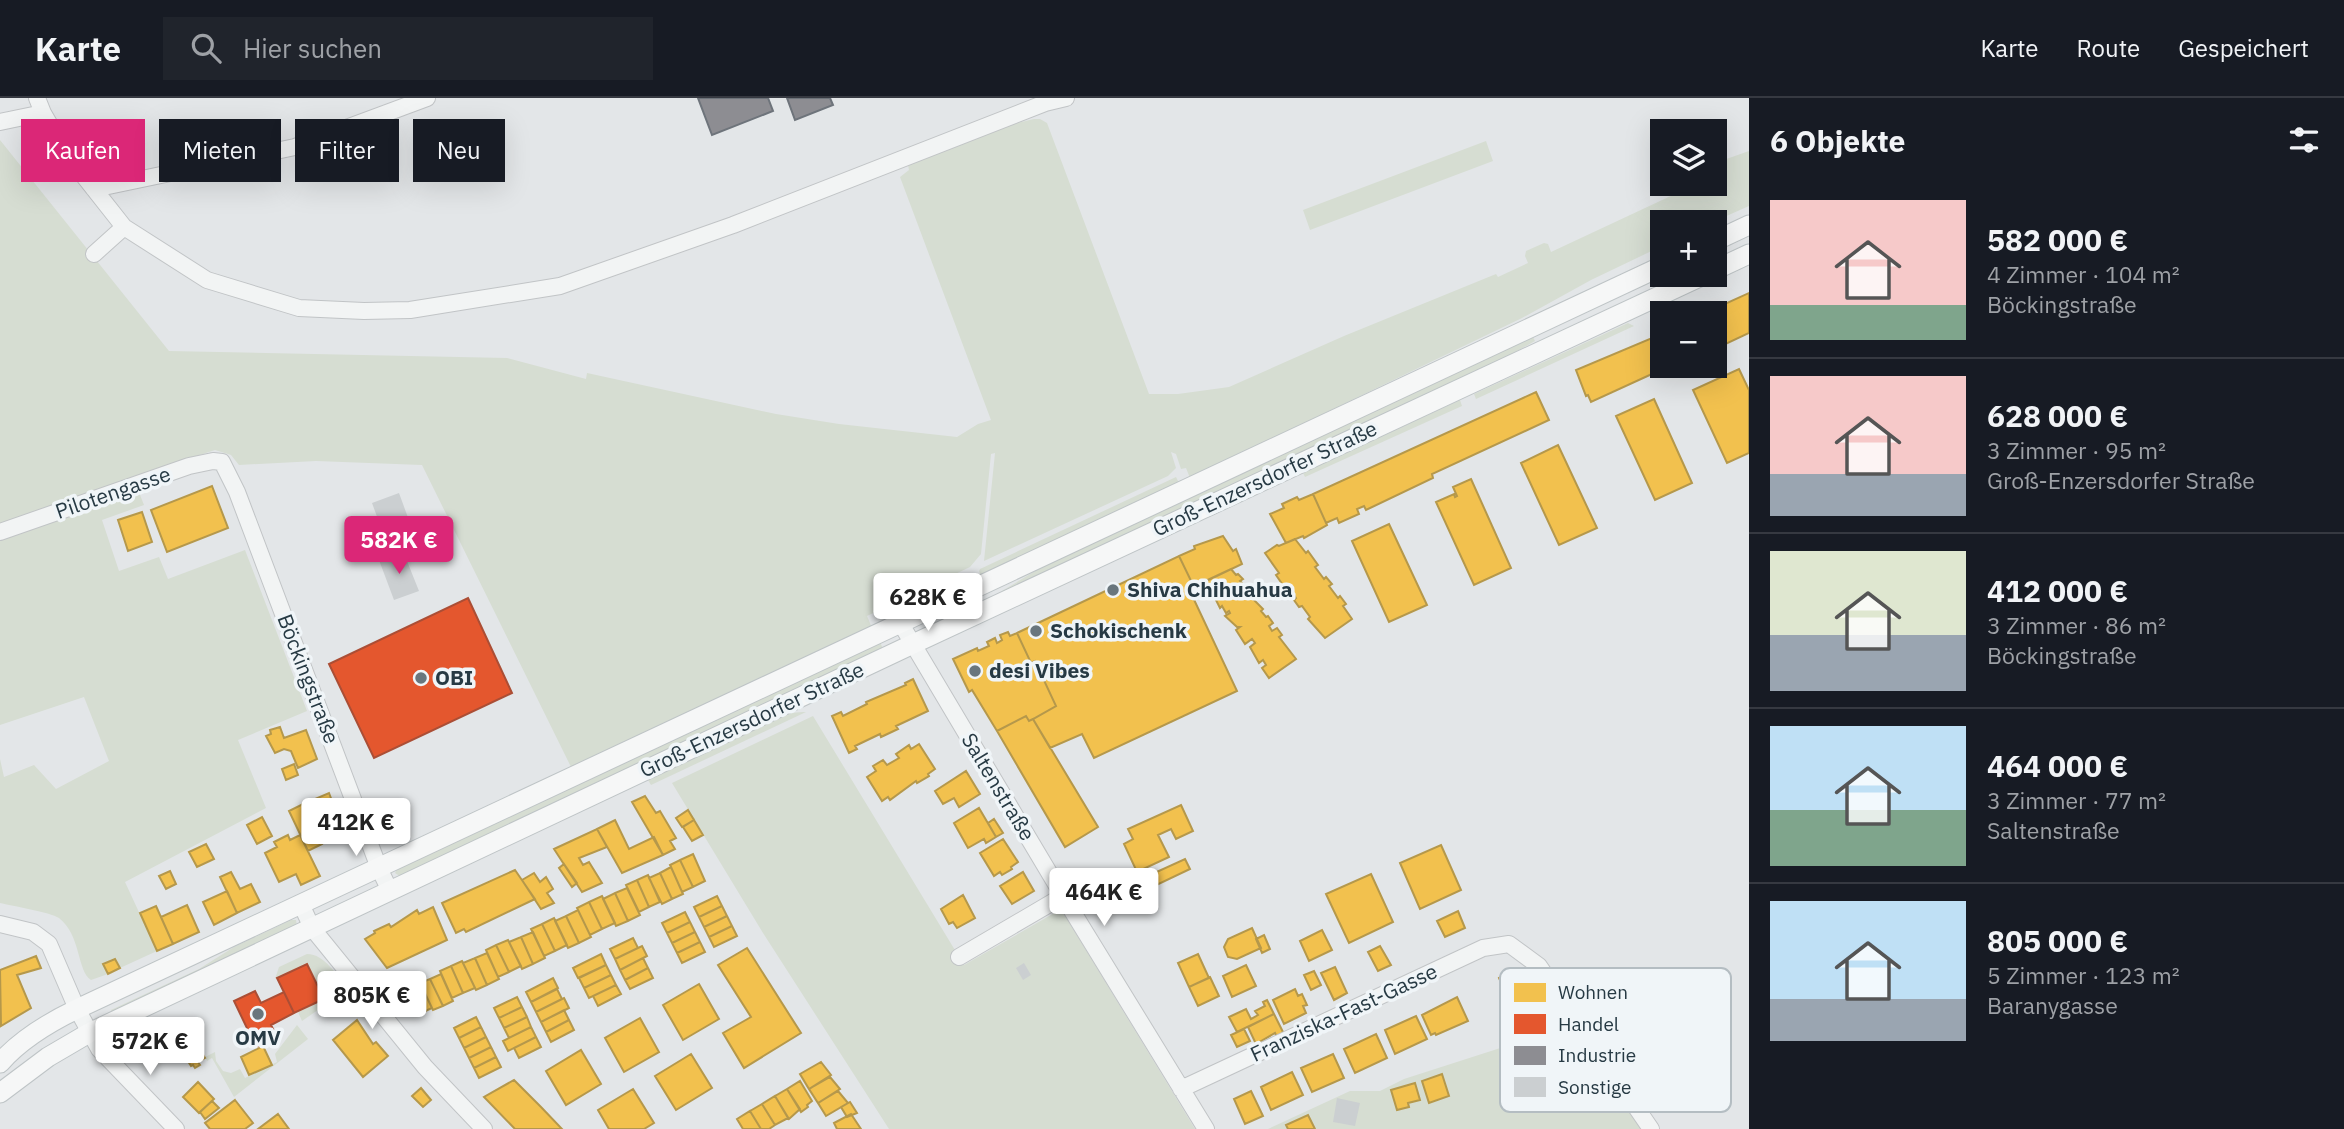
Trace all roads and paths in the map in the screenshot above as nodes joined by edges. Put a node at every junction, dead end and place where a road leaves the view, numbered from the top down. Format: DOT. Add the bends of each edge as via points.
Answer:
graph roads {
  1 [pos="427,98"];
  2 [pos="1063,99"];
  3 [pos="40,106"];
  4 [pos="0,122"];
  5 [pos="94,189"];
  6 [pos="1749,225"];
  7 [pos="124,227"];
  8 [pos="1727,235"];
  9 [pos="94,254"];
  10 [pos="1749,254"];
  11 [pos="1727,264"];
  12 [pos="1650,272"];
  13 [pos="1678,287"];
  14 [pos="225,467"];
  15 [pos="0,532"];
  16 [pos="901,624"];
  17 [pos="913,644"];
  18 [pos="379,868"];
  19 [pos="390,891"];
  20 [pos="1063,896"];
  21 [pos="301,904"];
  22 [pos="0,924"];
  23 [pos="312,928"];
  24 [pos="959,957"];
  25 [pos="1540,968"];
  26 [pos="77,1009"];
  27 [pos="89,1033"];
  28 [pos="0,1063"];
  29 [pos="1181,1089"];
  30 [pos="0,1093"];
  31 [pos="1639,1112"];
  32 [pos="176,1129"];
  33 [pos="484,1129"];
  34 [pos="1206,1129"];
  35 [pos="1651,1129"];
  1 -- 5 [label="street" via="295,147"];
  2 -- 7 [label="street" via="560,286 410,310 299,308 207,280"];
  3 -- 4 [label="street"];
  3 -- 5 [label="street" via="68,156"];
  5 -- 7 [label="street"];
  6 -- 8 [label="main road"];
  7 -- 9 [label="street"];
  10 -- 11 [label="main road"];
  12 -- 16 [label="main road, Groß-Enzersdorfer Straße"];
  13 -- 17 [label="main road, Groß-Enzersdorfer Straße"];
  14 -- 15 [label="street, Pilotengasse" via="216,460 189,466"];
  14 -- 18 [label="street, Böckingstraße"];
  16 -- 17 [label="street, Saltenstraße"];
  16 -- 18 [label="main road, Groß-Enzersdorfer Straße"];
  17 -- 19 [label="main road, Groß-Enzersdorfer Straße"];
  17 -- 20 [label="street, Saltenstraße"];
  18 -- 19 [label="street, Böckingstraße"];
  18 -- 21 [label="main road, Groß-Enzersdorfer Straße"];
  19 -- 23 [label="main road, Groß-Enzersdorfer Straße"];
  20 -- 24 [label="street"];
  20 -- 29 [label="street, Saltenstraße"];
  21 -- 23 [label="street"];
  21 -- 26 [label="main road, Groß-Enzersdorfer Straße"];
  22 -- 26 [label="street" via="33,932 48,944"];
  23 -- 27 [label="main road, Groß-Enzersdorfer Straße"];
  23 -- 33 [label="street" via="425,1067"];
  25 -- 29 [label="street, Franziska-Fast-Gasse" via="1509,944 1483,948"];
  26 -- 27 [label="street"];
  26 -- 28 [label="main road, Groß-Enzersdorfer Straße" via="17,1046"];
  27 -- 30 [label="main road, Groß-Enzersdorfer Straße"];
  27 -- 32 [label="street" via="113,1065"];
  29 -- 34 [label="street, Saltenstraße"];
  31 -- 35 [label="street, Franziska-Fast-Gasse"];
}
